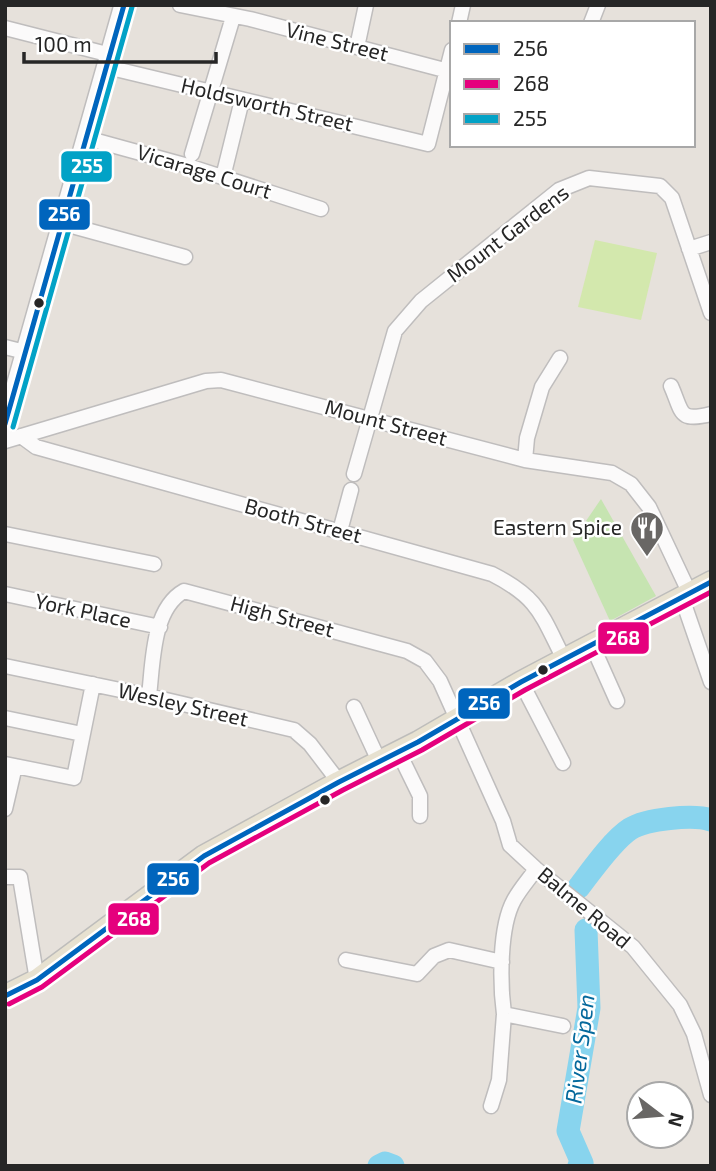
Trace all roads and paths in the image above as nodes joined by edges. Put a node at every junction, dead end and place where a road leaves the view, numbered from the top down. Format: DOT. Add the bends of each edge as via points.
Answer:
graph roads {
  1 [pos="124,5"];
  2 [pos="180,5"];
  3 [pos="366,5"];
  4 [pos="252,12"];
  5 [pos="233,17"];
  6 [pos="5,28"];
  7 [pos="356,47"];
  8 [pos="109,61"];
  9 [pos="449,71"];
  10 [pos="210,92"];
  11 [pos="242,100"];
  12 [pos="86,138"];
  13 [pos="192,154"];
  14 [pos="223,177"];
  15 [pos="321,209"];
  16 [pos="61,223"];
  17 [pos="711,242"];
  18 [pos="689,249"];
  19 [pos="185,257"];
  20 [pos="711,313"];
  21 [pos="5,347"];
  22 [pos="25,352"];
  23 [pos="560,358"];
  24 [pos="671,386"];
  25 [pos="711,414"];
  26 [pos="370,419"];
  27 [pos="13,431"];
  28 [pos="5,441"];
  29 [pos="525,460"];
  30 [pos="354,474"];
  31 [pos="351,490"];
  32 [pos="340,531"];
  33 [pos="5,534"];
  34 [pos="154,564"];
  35 [pos="711,582"];
  36 [pos="5,594"];
  37 [pos="686,596"];
  38 [pos="160,627"];
  39 [pos="592,645"];
  40 [pos="564,659"];
  41 [pos="5,666"];
  42 [pos="522,682"];
  43 [pos="711,682"];
  44 [pos="93,684"];
  45 [pos="149,696"];
  46 [pos="617,701"];
  47 [pos="354,707"];
  48 [pos="5,718"];
  49 [pos="458,719"];
  50 [pos="82,734"];
  51 [pos="388,756"];
  52 [pos="563,763"];
  53 [pos="10,764"];
  54 [pos="339,782"];
  55 [pos="5,809"];
  56 [pos="420,816"];
  57 [pos="536,869"];
  58 [pos="5,877"];
  59 [pos="346,960"];
  60 [pos="502,962"];
  61 [pos="37,980"];
  62 [pos="5,996"];
  63 [pos="504,1014"];
  64 [pos="563,1026"];
  65 [pos="711,1095"];
  66 [pos="491,1106"];
  1 -- 8 [label="main road"];
  2 -- 5 [label="street, Vine Street"];
  3 -- 7 [label="street"];
  4 -- 5 [label="street, Vine Street"];
  4 -- 7 [label="street, Vine Street"];
  5 -- 10 [label="street"];
  6 -- 8 [label="street, Holdsworth Street"];
  7 -- 9 [label="street, Vine Street"];
  8 -- 10 [label="street, Holdsworth Street"];
  8 -- 12 [label="main road"];
  9 -- 11 [label="street, Holdsworth Street" via="428,144"];
  10 -- 11 [label="street, Holdsworth Street"];
  10 -- 13 [label="street"];
  11 -- 14 [label="street"];
  12 -- 14 [label="street, Vicarage Court"];
  12 -- 16 [label="main road"];
  14 -- 15 [label="street, Vicarage Court"];
  16 -- 19 [label="street"];
  16 -- 22 [label="main road"];
  17 -- 18 [label="street"];
  18 -- 20 [label="street, Mount Gardens"];
  18 -- 26 [label="street, Mount Gardens" via="672,198 660,186 589,178 559,190 421,301 395,331"];
  21 -- 22 [label="street"];
  22 -- 27 [label="main road"];
  23 -- 29 [label="street" via="542,387"];
  24 -- 25 [label="street" via="687,417"];
  26 -- 27 [label="street, Mount Street" via="221,380"];
  26 -- 29 [label="street, Mount Street"];
  26 -- 30 [label="street, Mount Gardens"];
  27 -- 28 [label="street"];
  27 -- 32 [label="street, Booth Street" via="36,447"];
  29 -- 37 [label="street, Mount Street" via="612,473 631,484 649,507"];
  31 -- 32 [label="street"];
  32 -- 40 [label="street, Booth Street" via="492,574 516,586 539,609"];
  33 -- 34 [label="street"];
  35 -- 37 [label="main road"];
  36 -- 38 [label="street, York Place"];
  37 -- 39 [label="main road"];
  37 -- 43 [label="street, Mount Street"];
  38 -- 45 [label="street, High Street"];
  38 -- 49 [label="street, High Street" via="163,611 184,591 407,651 425,661"];
  39 -- 40 [label="main road"];
  39 -- 46 [label="street"];
  40 -- 42 [label="main road"];
  41 -- 44 [label="street, Wesley Street"];
  42 -- 49 [label="main road"];
  42 -- 52 [label="street"];
  44 -- 45 [label="street, Wesley Street"];
  44 -- 50 [label="street"];
  45 -- 54 [label="street, Wesley Street" via="294,730"];
  47 -- 51 [label="street"];
  48 -- 50 [label="street"];
  49 -- 51 [label="main road"];
  49 -- 57 [label="street, Balme Road" via="510,845"];
  50 -- 53 [label="street" via="74,778"];
  51 -- 54 [label="main road"];
  51 -- 56 [label="street" via="420,796"];
  53 -- 55 [label="street"];
  54 -- 61 [label="main road" via="204,856"];
  57 -- 60 [label="street" via="513,902"];
  57 -- 65 [label="street, Balme Road" via="633,947 680,1005 694,1034"];
  58 -- 61 [label="street" via="20,877"];
  59 -- 60 [label="street" via="417,974 434,956 449,950"];
  60 -- 63 [label="street"];
  61 -- 62 [label="main road"];
  63 -- 64 [label="street"];
  63 -- 66 [label="street" via="499,1080"];
}
